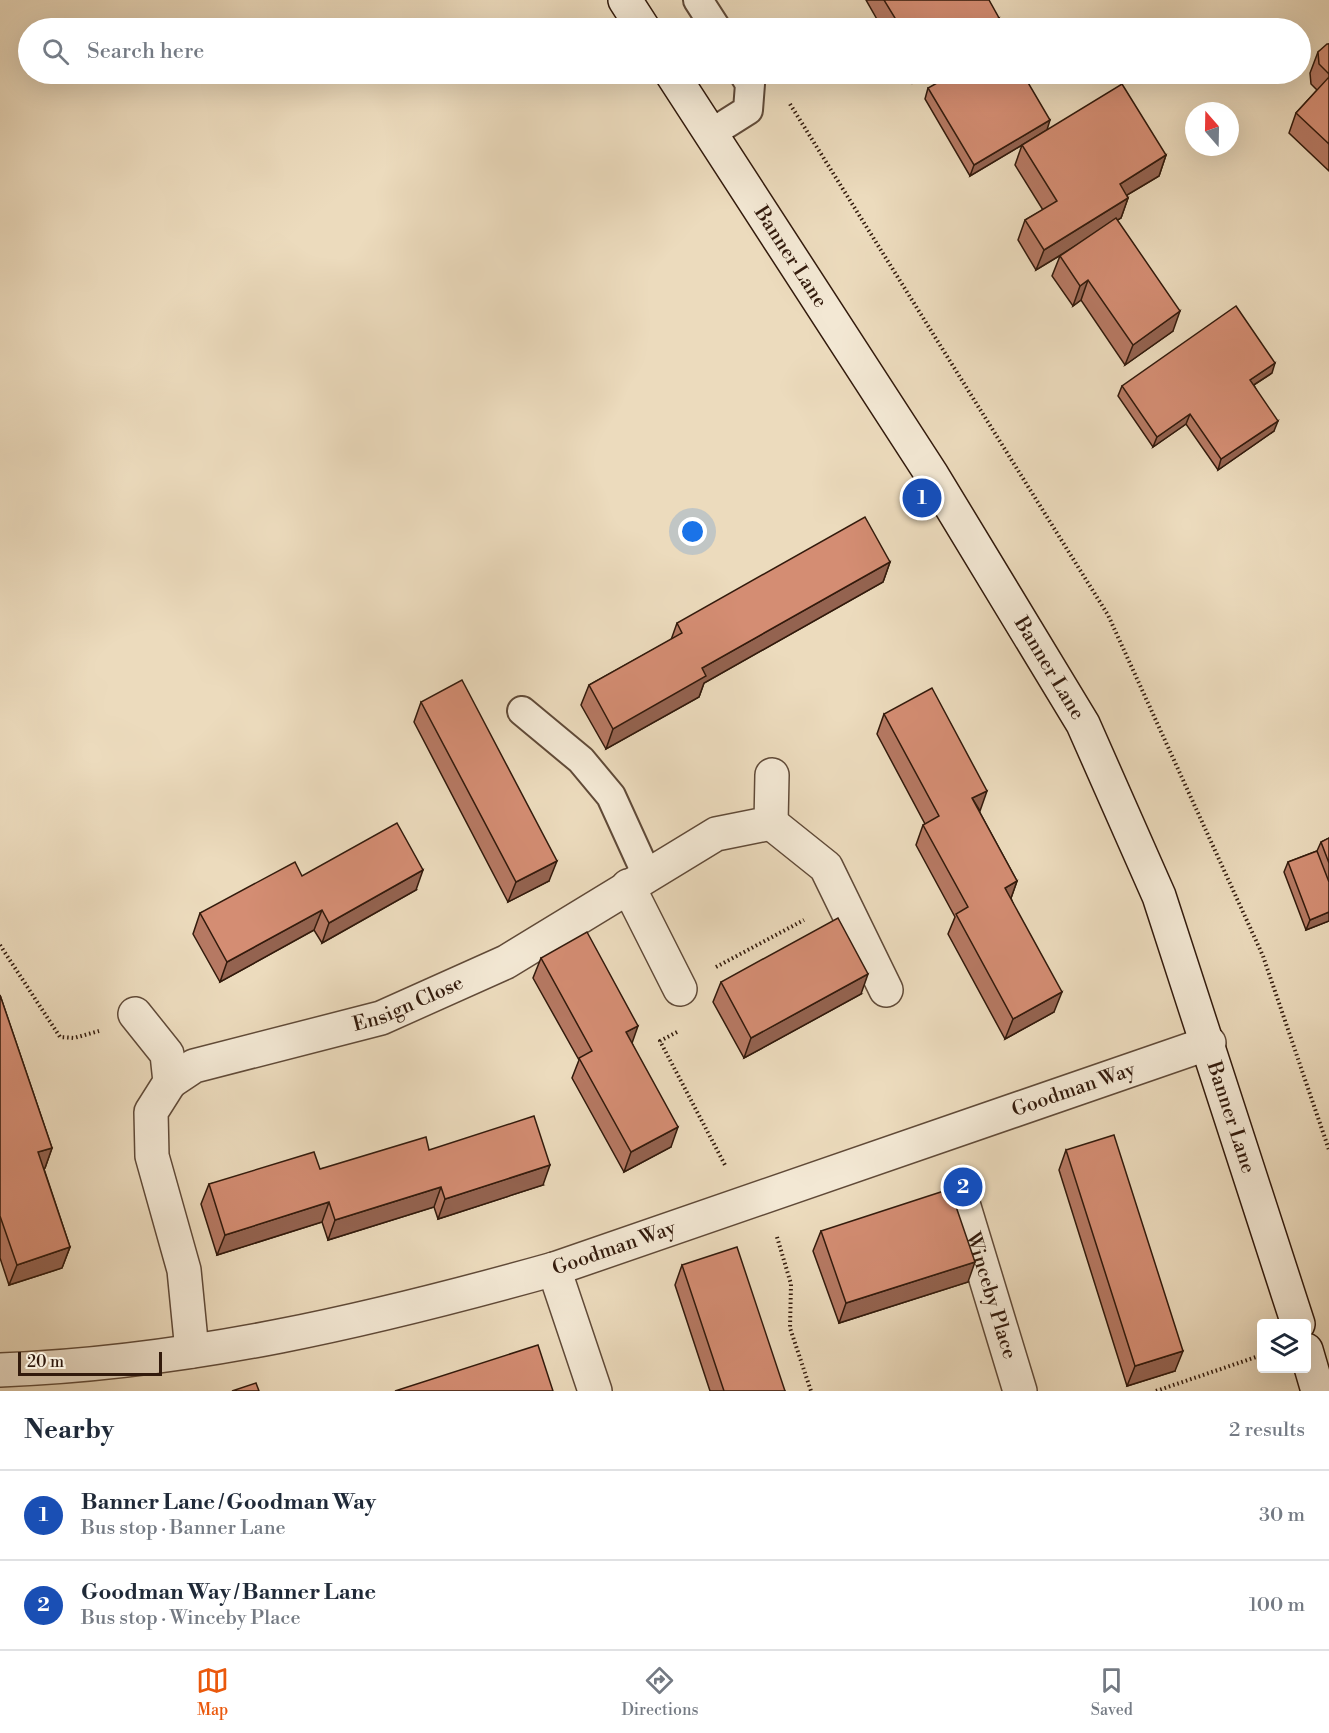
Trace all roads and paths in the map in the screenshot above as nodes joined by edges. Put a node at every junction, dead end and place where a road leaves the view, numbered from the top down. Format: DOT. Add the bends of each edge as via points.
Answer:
graph roads {
  1 [pos="625,0"];
  2 [pos="698,0"];
  3 [pos="637,18"];
  4 [pos="710,18"];
  5 [pos="678,84"];
  6 [pos="750,84"];
  7 [pos="788,100"];
  8 [pos="710,134"];
  9 [pos="522,711"];
  10 [pos="772,775"];
  11 [pos="771,823"];
  12 [pos="638,880"];
  13 [pos="842,899"];
  14 [pos="0,945"];
  15 [pos="680,989"];
  16 [pos="886,990"];
  17 [pos="135,1014"];
  18 [pos="1209,1043"];
  19 [pos="170,1082"];
  20 [pos="1329,1150"];
  21 [pos="962,1200"];
  22 [pos="751,1201"];
  23 [pos="554,1269"];
  24 [pos="1297,1319"];
  25 [pos="192,1351"];
  26 [pos="1257,1357"];
  27 [pos="1311,1367"];
  28 [pos="0,1370"];
  29 [pos="595,1391"];
  30 [pos="811,1391"];
  31 [pos="1020,1391"];
  32 [pos="1156,1391"];
  33 [pos="1318,1391"];
  1 -- 3 [label="street"];
  2 -- 4 [label="lane"];
  5 -- 8 [label="street, Banner Lane"];
  6 -- 8 [label="lane" via="747,110"];
  7 -- 20 [label="path" via="1108,615 1263,956"];
  8 -- 18 [label="street, Banner Lane" via="932,475 1083,724 1159,897"];
  9 -- 12 [label="lane" via="581,760 611,796"];
  10 -- 11 [label="street"];
  11 -- 12 [label="street, Ensign Close" via="716,834"];
  11 -- 13 [label="street" via="826,867"];
  12 -- 15 [label="street"];
  12 -- 19 [label="street, Ensign Close" via="506,962 381,1018 194,1066"];
  13 -- 15 [label="path"];
  13 -- 16 [label="street"];
  14 -- 17 [label="path" via="60,1037 74,1038 102,1030"];
  15 -- 22 [label="path" via="675,1009 677,1032 660,1041 732,1177"];
  17 -- 19 [label="street" via="167,1054"];
  18 -- 22 [label="street, Goodman Way"];
  18 -- 24 [label="street, Banner Lane"];
  19 -- 25 [label="street, Ensign Close" via="151,1112 152,1156 184,1270"];
  21 -- 31 [label="street, Winceby Place"];
  22 -- 23 [label="street, Goodman Way"];
  22 -- 30 [label="path" via="791,1284 790,1328"];
  23 -- 25 [label="street, Goodman Way" via="324,1329"];
  23 -- 29 [label="street"];
  25 -- 28 [label="street, Goodman Way" via="99,1364"];
  26 -- 32 [label="path"];
  27 -- 33 [label="street"];
}
